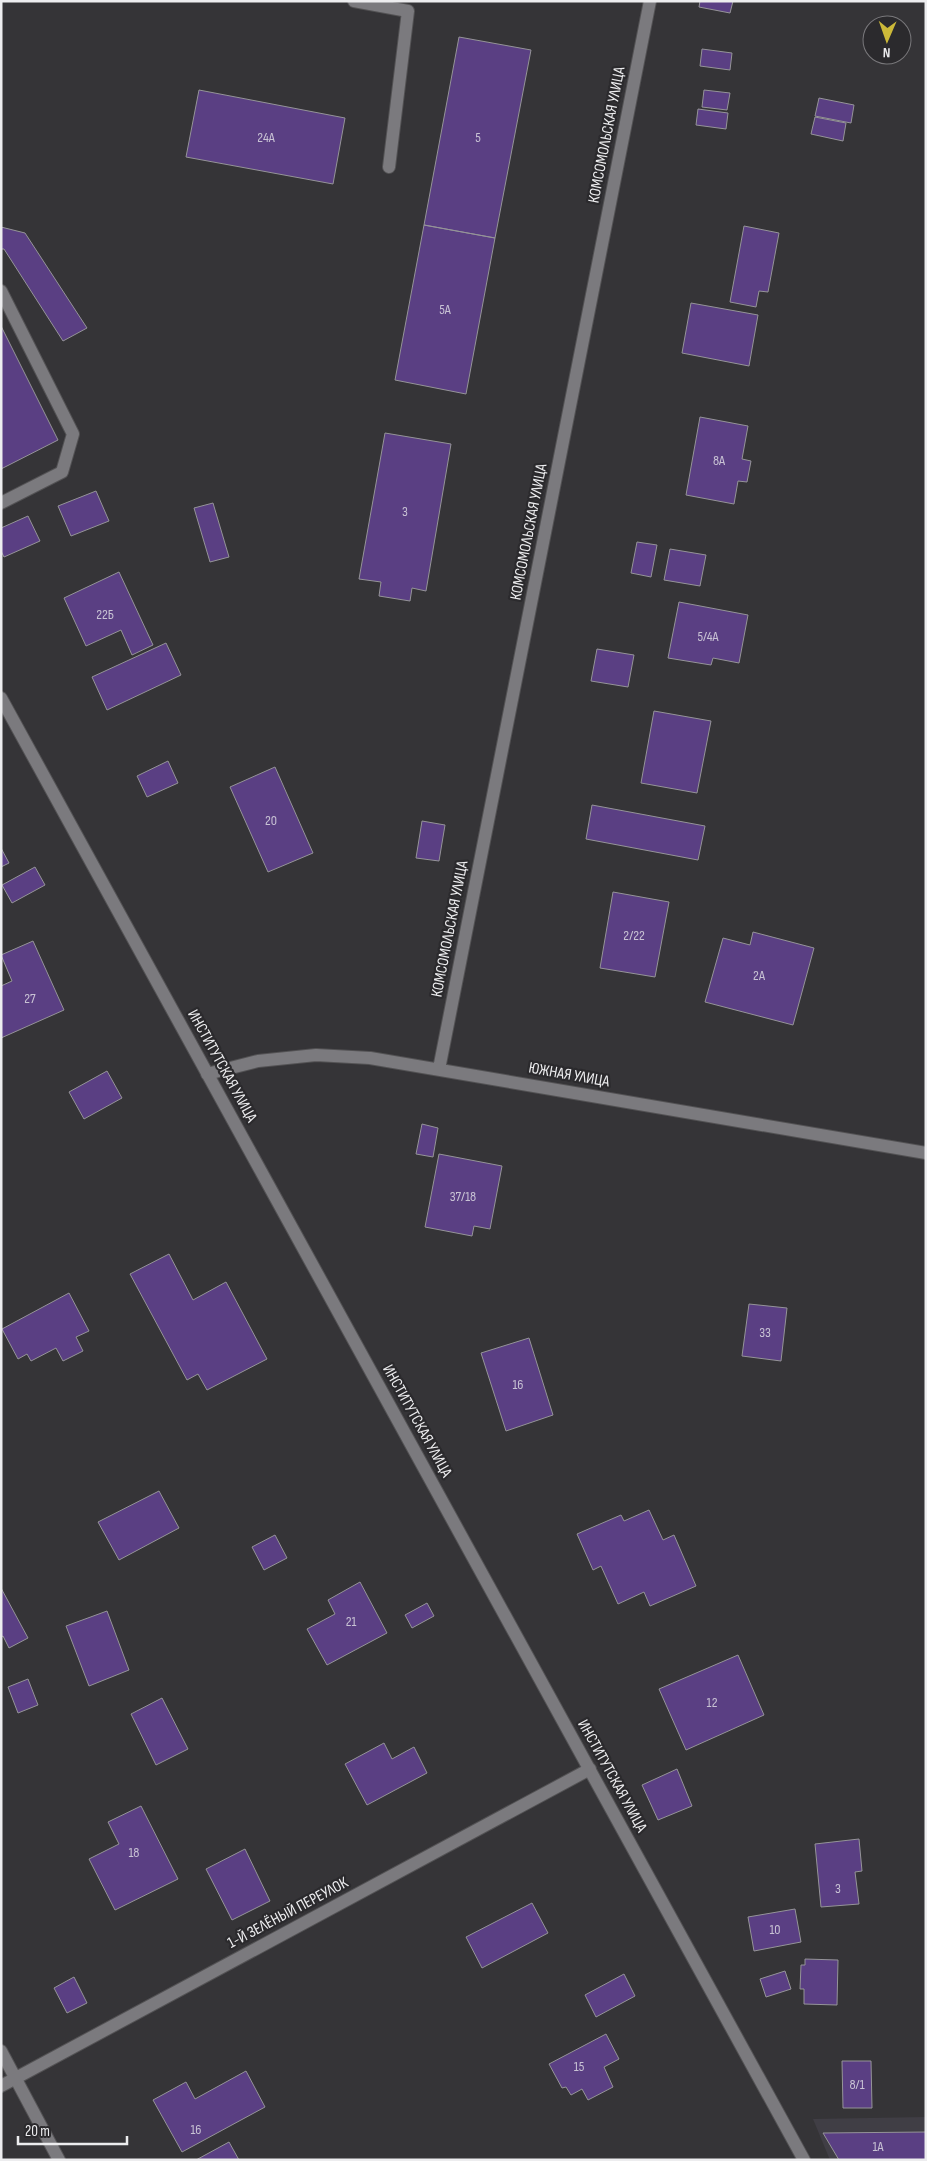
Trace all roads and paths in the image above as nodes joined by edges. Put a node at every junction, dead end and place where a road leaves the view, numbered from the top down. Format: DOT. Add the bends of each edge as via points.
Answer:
graph roads {
  1 [pos="354,1"];
  2 [pos="650,1"];
  3 [pos="389,167"];
  4 [pos="1,291"];
  5 [pos="1,503"];
  6 [pos="1,698"];
  7 [pos="439,1069"];
  8 [pos="207,1074"];
  9 [pos="926,1153"];
  10 [pos="590,1769"];
  11 [pos="1,2051"];
  12 [pos="15,2078"];
  13 [pos="1,2086"];
  14 [pos="59,2160"];
  15 [pos="804,2160"];
  1 -- 3 [label="street" via="408,11"];
  2 -- 7 [label="street, КОМСОМОЛЬСКАЯ УЛИЦА"];
  4 -- 5 [label="street" via="73,434 62,472"];
  6 -- 8 [label="street, ИНСТИТУТСКАЯ УЛИЦА"];
  7 -- 8 [label="street, ЮЖНАЯ УЛИЦА" via="370,1058 316,1055 258,1061"];
  7 -- 9 [label="street, ЮЖНАЯ УЛИЦА"];
  8 -- 10 [label="street, ИНСТИТУТСКАЯ УЛИЦА"];
  10 -- 12 [label="street, 1-Й ЗЕЛЁНЫЙ ПЕРЕУЛОК"];
  10 -- 15 [label="street, ИНСТИТУТСКАЯ УЛИЦА"];
  11 -- 12 [label="street"];
  12 -- 13 [label="street, 1-Й ЗЕЛЁНЫЙ ПЕРЕУЛОК"];
  12 -- 14 [label="street"];
}
